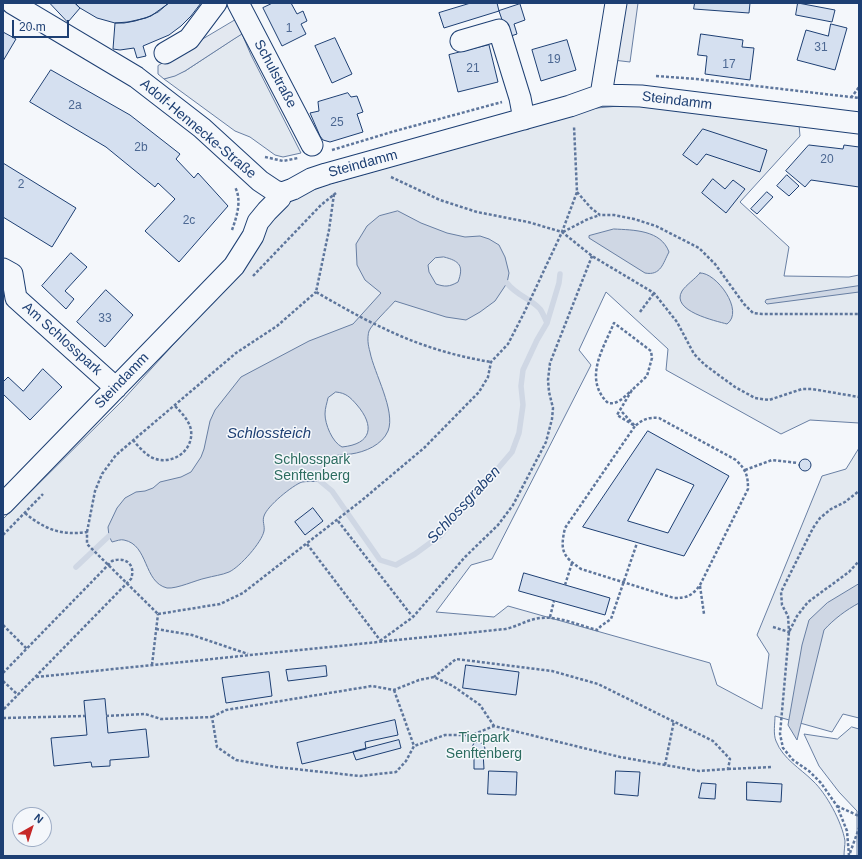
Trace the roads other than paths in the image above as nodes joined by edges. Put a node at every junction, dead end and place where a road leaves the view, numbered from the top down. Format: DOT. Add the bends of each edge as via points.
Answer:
graph roads {
  1 [pos="12,3"];
  2 [pos="216,3"];
  3 [pos="238,3"];
  4 [pos="616,3"];
  5 [pos="461,41"];
  6 [pos="165,53"];
  7 [pos="601,95"];
  8 [pos="524,119"];
  9 [pos="859,123"];
  10 [pos="312,145"];
  11 [pos="282,193"];
  12 [pos="3,269"];
  13 [pos="116,388"];
  14 [pos="3,504"];
  1 -- 11 [label="street, Adolf-Hennecke-Straße" via="136,77 202,128 260,181"];
  2 -- 6 [label="street" via="189,39"];
  3 -- 10 [label="street, Schulstraße"];
  4 -- 7 [label="street"];
  5 -- 8 [label="street" via="499,30"];
  7 -- 8 [label="street, Steindamm"];
  7 -- 9 [label="street, Steindamm" via="640,96"];
  8 -- 11 [label="street, Steindamm" via="311,178"];
  11 -- 13 [label="street, Steindamm" via="258,222 253,236 234,266"];
  12 -- 13 [label="street, Am Schlosspark" via="12,274 16,298"];
  13 -- 14 [label="street, Steindamm"];
}
